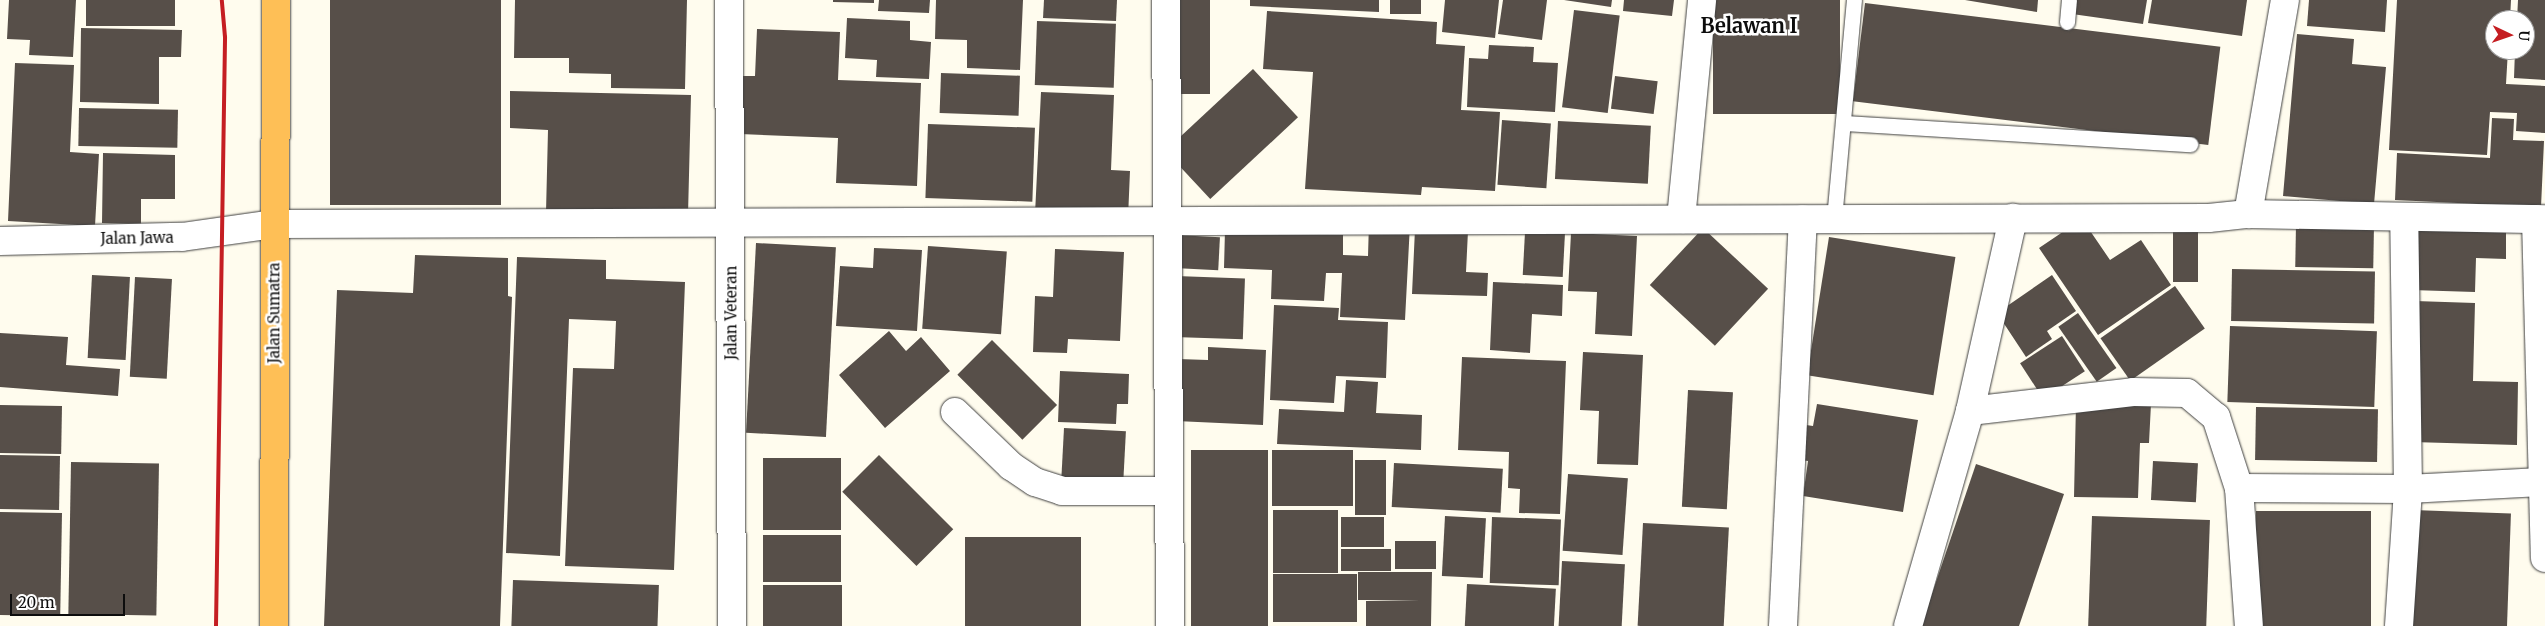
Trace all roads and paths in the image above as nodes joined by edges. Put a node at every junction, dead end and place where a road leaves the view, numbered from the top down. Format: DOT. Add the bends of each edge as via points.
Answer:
graph roads {
  1 [pos="276,0"];
  2 [pos="729,0"];
  3 [pos="1166,0"];
  4 [pos="1702,0"];
  5 [pos="1854,0"];
  6 [pos="2069,0"];
  7 [pos="2285,0"];
  8 [pos="2067,22"];
  9 [pos="1844,123"];
  10 [pos="2190,144"];
  11 [pos="2248,214"];
  12 [pos="2013,218"];
  13 [pos="2404,218"];
  14 [pos="1681,219"];
  15 [pos="1803,219"];
  16 [pos="1834,219"];
  17 [pos="2541,219"];
  18 [pos="1165,221"];
  19 [pos="730,223"];
  20 [pos="274,224"];
  21 [pos="0,241"];
  22 [pos="1970,411"];
  23 [pos="956,412"];
  24 [pos="2541,482"];
  25 [pos="2239,488"];
  26 [pos="2408,489"];
  27 [pos="1168,491"];
  28 [pos="2545,558"];
  29 [pos="274,626"];
  30 [pos="732,626"];
  31 [pos="1170,626"];
  32 [pos="1783,626"];
  33 [pos="1908,626"];
  34 [pos="2249,626"];
  35 [pos="2399,626"];
  1 -- 20 [label="highway, Jalan Sumatra"];
  2 -- 19 [label="street, Jalan Veteran"];
  3 -- 18 [label="street"];
  4 -- 14 [label="street"];
  5 -- 9 [label="lane"];
  6 -- 8 [label="lane"];
  7 -- 11 [label="street"];
  9 -- 10 [label="lane"];
  9 -- 16 [label="lane"];
  11 -- 12 [label="street, Jalan Jawa" via="2209,218"];
  11 -- 13 [label="street, Jalan Jawa"];
  12 -- 16 [label="street, Jalan Jawa"];
  12 -- 22 [label="street"];
  13 -- 17 [label="street, Jalan Jawa"];
  13 -- 26 [label="street"];
  14 -- 15 [label="street, Jalan Jawa"];
  14 -- 18 [label="street, Jalan Jawa"];
  15 -- 16 [label="street, Jalan Jawa"];
  15 -- 32 [label="street"];
  17 -- 24 [label="street"];
  18 -- 19 [label="street, Jalan Jawa"];
  18 -- 27 [label="street"];
  19 -- 20 [label="street, Jalan Jawa"];
  19 -- 30 [label="street, Jalan Veteran"];
  20 -- 21 [label="street, Jalan Jawa" via="182,237"];
  20 -- 29 [label="highway, Jalan Sumatra"];
  22 -- 25 [label="street" via="2133,392 2187,393 2216,417"];
  22 -- 33 [label="street"];
  23 -- 27 [label="street" via="1011,466 1035,482 1062,491"];
  24 -- 26 [label="street"];
  24 -- 28 [label="street"];
  25 -- 26 [label="street"];
  25 -- 34 [label="street"];
  26 -- 35 [label="street"];
  27 -- 31 [label="street"];
}
